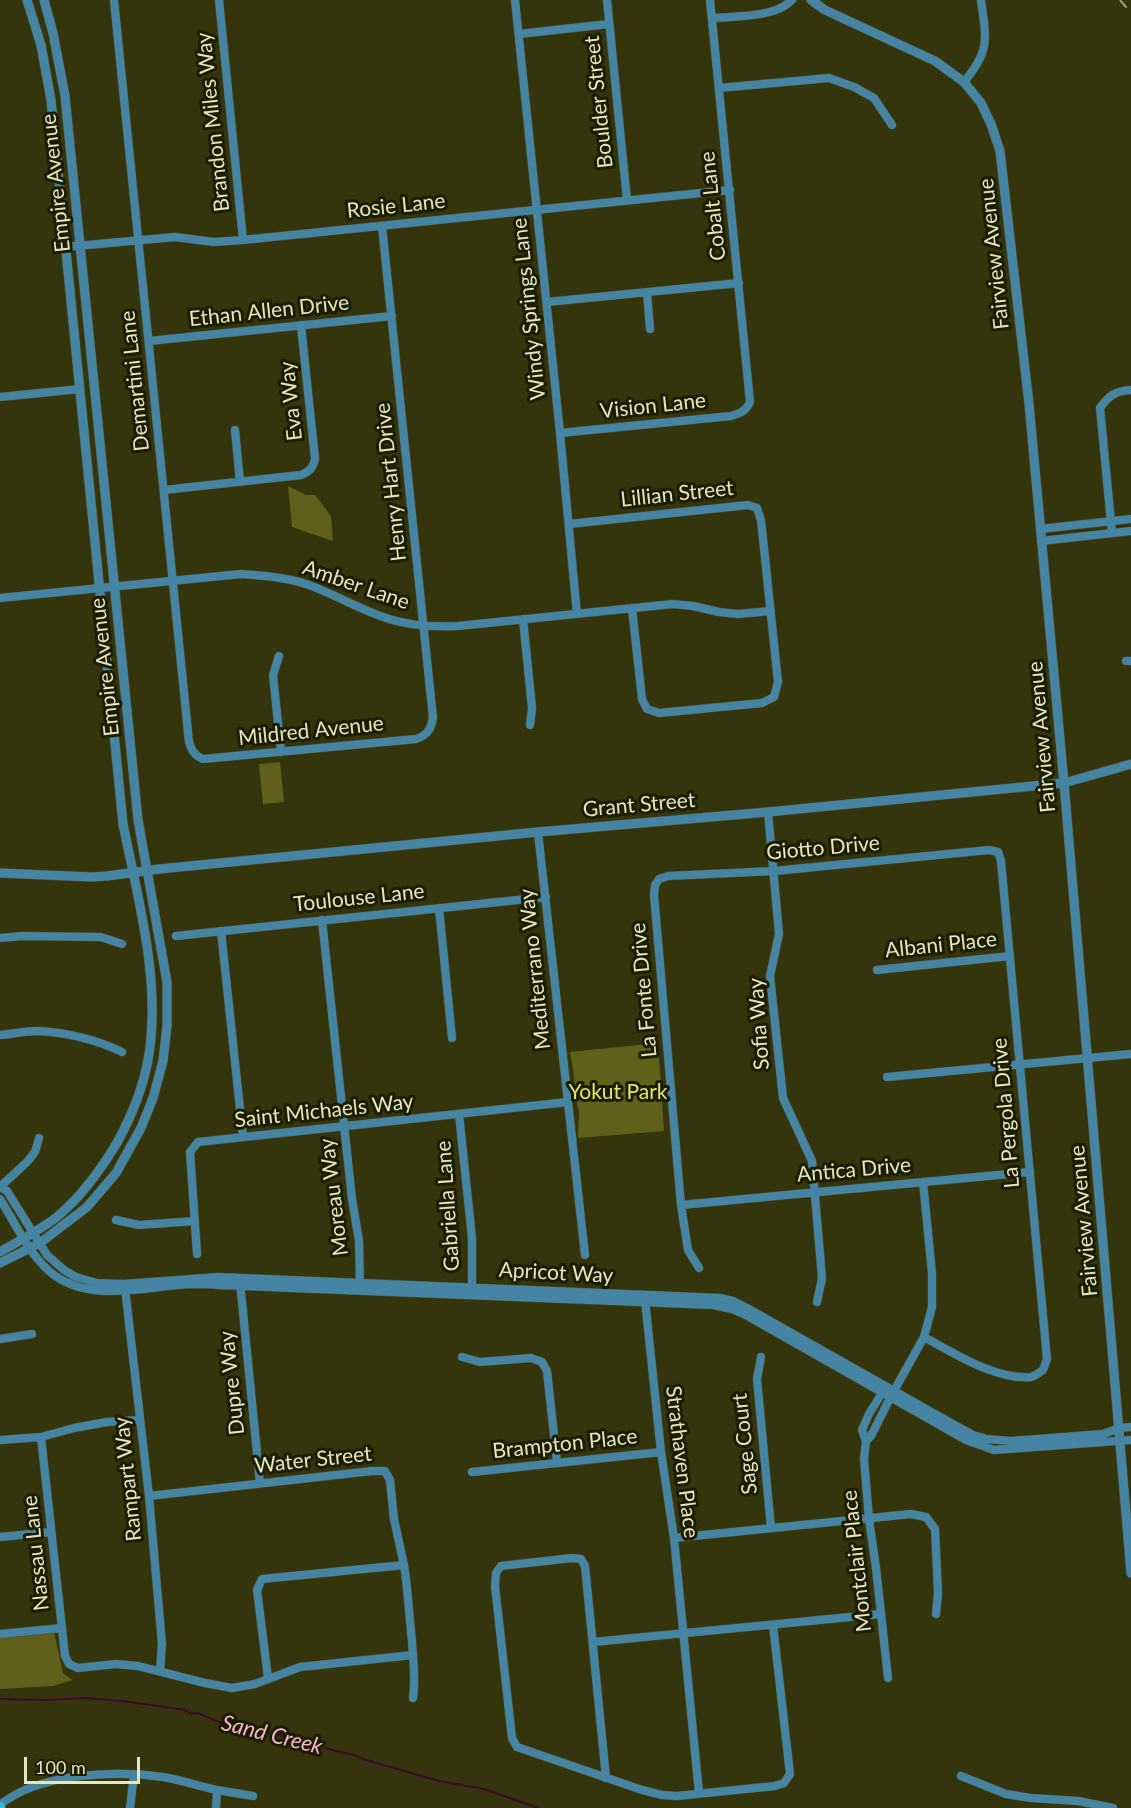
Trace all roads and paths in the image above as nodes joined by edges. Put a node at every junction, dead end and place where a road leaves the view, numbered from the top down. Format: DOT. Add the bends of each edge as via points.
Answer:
graph roads {
  1 [pos="27,0"];
  2 [pos="44,0"];
  3 [pos="114,0"];
  4 [pos="219,0"];
  5 [pos="515,0"];
  6 [pos="607,0"];
  7 [pos="710,0"];
  8 [pos="792,0"];
  9 [pos="811,0"];
  10 [pos="981,0"];
  11 [pos="712,18"];
  12 [pos="609,24"];
  13 [pos="519,34"];
  14 [pos="964,82"];
  15 [pos="719,88"];
  16 [pos="892,125"];
  17 [pos="730,190"];
  18 [pos="627,200"];
  19 [pos="536,210"];
  20 [pos="382,226"];
  21 [pos="138,240"];
  22 [pos="243,240"];
  23 [pos="80,245"];
  24 [pos="65,247"];
  25 [pos="739,283"];
  26 [pos="646,292"];
  27 [pos="547,302"];
  28 [pos="392,316"];
  29 [pos="302,325"];
  30 [pos="650,329"];
  31 [pos="149,341"];
  32 [pos="80,389"];
  33 [pos="1131,390"];
  34 [pos="0,398"];
  35 [pos="747,408"];
  36 [pos="235,430"];
  37 [pos="560,433"];
  38 [pos="240,482"];
  39 [pos="164,490"];
  40 [pos="1131,519"];
  41 [pos="1110,521"];
  42 [pos="569,524"];
  43 [pos="1040,529"];
  44 [pos="1131,531"];
  45 [pos="1112,533"];
  46 [pos="1041,541"];
  47 [pos="173,581"];
  48 [pos="115,586"];
  49 [pos="100,588"];
  50 [pos="0,598"];
  51 [pos="632,608"];
  52 [pos="771,610"];
  53 [pos="577,614"];
  54 [pos="523,619"];
  55 [pos="424,625"];
  56 [pos="279,656"];
  57 [pos="530,724"];
  58 [pos="428,733"];
  59 [pos="281,752"];
  60 [pos="196,756"];
  61 [pos="1131,764"];
  62 [pos="1064,783"];
  63 [pos="768,812"];
  64 [pos="538,831"];
  65 [pos="998,852"];
  66 [pos="148,870"];
  67 [pos="774,871"];
  68 [pos="133,872"];
  69 [pos="0,873"];
  70 [pos="655,885"];
  71 [pos="546,897"];
  72 [pos="439,908"];
  73 [pos="322,920"];
  74 [pos="221,931"];
  75 [pos="176,936"];
  76 [pos="0,938"];
  77 [pos="122,944"];
  78 [pos="1010,956"];
  79 [pos="877,970"];
  80 [pos="0,1035"];
  81 [pos="452,1038"];
  82 [pos="122,1052"];
  83 [pos="1131,1054"];
  84 [pos="1088,1058"];
  85 [pos="1020,1065"];
  86 [pos="887,1077"];
  87 [pos="568,1102"];
  88 [pos="459,1114"];
  89 [pos="344,1126"];
  90 [pos="243,1137"];
  91 [pos="39,1138"];
  92 [pos="1030,1172"];
  93 [pos="923,1182"];
  94 [pos="0,1187"];
  95 [pos="815,1191"];
  96 [pos="0,1199"];
  97 [pos="681,1205"];
  98 [pos="116,1220"];
  99 [pos="195,1221"];
  100 [pos="29,1235"];
  101 [pos="40,1243"];
  102 [pos="31,1248"];
  103 [pos="0,1252"];
  104 [pos="197,1254"];
  105 [pos="585,1255"];
  106 [pos="0,1263"];
  107 [pos="699,1268"];
  108 [pos="240,1282"];
  109 [pos="360,1286"];
  110 [pos="124,1288"];
  111 [pos="472,1291"];
  112 [pos="645,1299"];
  113 [pos="817,1302"];
  114 [pos="32,1334"];
  115 [pos="924,1337"];
  116 [pos="0,1340"];
  117 [pos="462,1357"];
  118 [pos="761,1357"];
  119 [pos="888,1394"];
  120 [pos="139,1420"];
  121 [pos="1131,1427"];
  122 [pos="1120,1428"];
  123 [pos="41,1437"];
  124 [pos="0,1440"];
  125 [pos="1126,1440"];
  126 [pos="661,1452"];
  127 [pos="556,1463"];
  128 [pos="472,1472"];
  129 [pos="261,1483"];
  130 [pos="149,1496"];
  131 [pos="869,1519"];
  132 [pos="771,1528"];
  133 [pos="51,1532"];
  134 [pos="0,1537"];
  135 [pos="674,1538"];
  136 [pos="404,1565"];
  137 [pos="1131,1573"];
  138 [pos="881,1614"];
  139 [pos="936,1614"];
  140 [pos="773,1625"];
  141 [pos="62,1628"];
  142 [pos="683,1633"];
  143 [pos="0,1634"];
  144 [pos="593,1642"];
  145 [pos="413,1655"];
  146 [pos="160,1671"];
  147 [pos="268,1678"];
  148 [pos="888,1678"];
  149 [pos="413,1698"];
  150 [pos="134,1774"];
  151 [pos="961,1776"];
  152 [pos="606,1778"];
  153 [pos="217,1790"];
  154 [pos="699,1794"];
  155 [pos="253,1796"];
  156 [pos="0,1807"];
  157 [pos="130,1808"];
  158 [pos="216,1808"];
  159 [pos="1113,1808"];
  1 -- 24 [label="street, Empire Avenue" via="41,45 51,100"];
  2 -- 23 [label="street, Empire Avenue" via="65,96"];
  3 -- 21 [label="street, Demartini Lane"];
  4 -- 22 [label="street, Brandon Miles Way"];
  5 -- 13 [label="street, Windy Springs Lane"];
  6 -- 12 [label="street, Boulder Street"];
  7 -- 11 [label="street, Cobalt Lane"];
  8 -- 11 [label="street" via="772,12"];
  9 -- 14 [label="street, Fairview Avenue" via="935,61"];
  10 -- 14 [label="street" via="984,51"];
  11 -- 15 [label="street, Cobalt Lane"];
  12 -- 13 [label="street"];
  12 -- 18 [label="street, Boulder Street"];
  13 -- 19 [label="street, Windy Springs Lane"];
  14 -- 43 [label="street, Fairview Avenue" via="981,103 1000,151"];
  15 -- 16 [label="street" via="829,78 874,98"];
  15 -- 17 [label="street, Cobalt Lane"];
  17 -- 18 [label="street, Rosie Lane"];
  17 -- 25 [label="street, Cobalt Lane"];
  18 -- 19 [label="street, Rosie Lane"];
  19 -- 20 [label="street, Rosie Lane"];
  19 -- 27 [label="street, Windy Springs Lane"];
  20 -- 22 [label="street, Rosie Lane"];
  20 -- 28 [label="street, Henry Hart Drive"];
  21 -- 22 [label="street, Rosie Lane"];
  21 -- 23 [label="street, Rosie Lane"];
  21 -- 31 [label="street, Demartini Lane"];
  23 -- 24 [label="street, Rosie Lane"];
  23 -- 48 [label="street, Empire Avenue"];
  24 -- 32 [label="street, Empire Avenue"];
  25 -- 26 [label="street"];
  25 -- 35 [label="street, Cobalt Lane" via="750,395"];
  26 -- 27 [label="street"];
  26 -- 30 [label="street"];
  27 -- 37 [label="street, Windy Springs Lane"];
  28 -- 29 [label="street, Ethan Allen Drive"];
  28 -- 55 [label="street, Henry Hart Drive"];
  29 -- 31 [label="street, Ethan Allen Drive"];
  29 -- 38 [label="street, Eva Way" via="314,465 301,475"];
  31 -- 39 [label="street, Demartini Lane"];
  32 -- 34 [label="street"];
  32 -- 49 [label="street, Empire Avenue"];
  33 -- 41 [label="street" via="1108,397 1100,408"];
  35 -- 37 [label="street, Vision Lane" via="731,416"];
  36 -- 38 [label="street"];
  37 -- 42 [label="street, Windy Springs Lane"];
  38 -- 39 [label="street"];
  39 -- 47 [label="street, Demartini Lane"];
  40 -- 41 [label="street"];
  41 -- 43 [label="street"];
  41 -- 45 [label="street"];
  42 -- 52 [label="street, Lillian Street" via="748,505 757,508"];
  42 -- 53 [label="street, Windy Springs Lane"];
  43 -- 46 [label="street, Fairview Avenue"];
  44 -- 45 [label="street"];
  45 -- 46 [label="street"];
  46 -- 62 [label="street, Fairview Avenue"];
  47 -- 48 [label="street, Amber Lane"];
  47 -- 55 [label="street, Amber Lane" via="241,574 270,576 308,584 390,619"];
  47 -- 60 [label="street, Demartini Lane" via="189,742"];
  48 -- 49 [label="street, Amber Lane"];
  48 -- 66 [label="street, Empire Avenue" via="138,820"];
  49 -- 50 [label="street, Amber Lane"];
  49 -- 68 [label="street, Empire Avenue" via="123,824"];
  51 -- 52 [label="street, Amber Lane" via="673,604 738,614"];
  51 -- 52 [label="street" via="642,699 647,709 659,713 762,703 774,697 778,682"];
  51 -- 53 [label="street, Amber Lane"];
  53 -- 54 [label="street, Amber Lane"];
  54 -- 55 [label="street, Amber Lane" via="458,626"];
  54 -- 57 [label="street" via="532,708"];
  55 -- 58 [label="street, Henry Hart Drive" via="433,718"];
  56 -- 59 [label="street" via="273,675"];
  58 -- 59 [label="street, Mildred Avenue" via="416,739"];
  59 -- 60 [label="street, Mildred Avenue" via="210,759"];
  61 -- 62 [label="street, Grant Street"];
  62 -- 63 [label="street, Grant Street"];
  62 -- 84 [label="street, Fairview Avenue"];
  63 -- 64 [label="street, Grant Street"];
  63 -- 67 [label="street, Sofia Way"];
  64 -- 66 [label="street, Grant Street"];
  64 -- 71 [label="street, Mediterrano Way"];
  65 -- 67 [label="street, Giotto Drive"];
  65 -- 78 [label="street, La Pergola Drive"];
  66 -- 68 [label="street, Grant Street"];
  66 -- 101 [label="street, Empire Avenue" via="166,982 167,1026 153,1098 116,1173 87,1207"];
  67 -- 70 [label="street, Giotto Drive" via="668,876"];
  67 -- 95 [label="street, Sofia Way" via="779,934 770,976 783,1098 812,1161"];
  68 -- 69 [label="street" via="91,877"];
  68 -- 100 [label="street, Empire Avenue" via="152,985 152,1027 139,1095 104,1166 71,1205"];
  70 -- 97 [label="street, La Fonte Drive"];
  71 -- 72 [label="street, Toulouse Lane"];
  71 -- 87 [label="street, Mediterrano Way"];
  72 -- 73 [label="street, Toulouse Lane"];
  72 -- 81 [label="street"];
  73 -- 74 [label="street, Toulouse Lane"];
  73 -- 89 [label="street, Moreau Way"];
  74 -- 75 [label="street, Toulouse Lane"];
  74 -- 90 [label="street"];
  76 -- 77 [label="street" via="101,937"];
  78 -- 79 [label="street, Albani Place"];
  78 -- 85 [label="street, La Pergola Drive"];
  80 -- 82 [label="street" via="38,1031"];
  83 -- 84 [label="street"];
  84 -- 85 [label="street"];
  84 -- 122 [label="street, Fairview Avenue"];
  85 -- 86 [label="street"];
  85 -- 92 [label="street, La Pergola Drive"];
  87 -- 88 [label="street, Saint Michaels Way"];
  87 -- 105 [label="street, Mediterrano Way"];
  88 -- 89 [label="street, Saint Michaels Way"];
  88 -- 111 [label="street, Gabriella Lane" via="472,1238"];
  89 -- 90 [label="street, Saint Michaels Way"];
  89 -- 109 [label="street, Moreau Way" via="359,1241"];
  90 -- 99 [label="street, Saint Michaels Way" via="198,1142 190,1152"];
  91 -- 94 [label="street" via="35,1152"];
  92 -- 93 [label="street, Antica Drive"];
  92 -- 115 [label="street, La Pergola Drive" via="1047,1359 1043,1370 1033,1377 1010,1375 982,1367"];
  93 -- 95 [label="street, Antica Drive"];
  93 -- 115 [label="street, Montclair Place" via="932,1273 932,1307"];
  94 -- 100 [label="street, Apricot Way" via="7,1191"];
  95 -- 97 [label="street, Antica Drive"];
  95 -- 113 [label="street, Sofia Way" via="822,1278"];
  96 -- 100 [label="street, Apricot Way"];
  97 -- 107 [label="street, La Fonte Drive" via="688,1250"];
  98 -- 99 [label="street" via="139,1225"];
  99 -- 104 [label="street, Saint Michaels Way"];
  100 -- 101 [label="street, Apricot Way"];
  100 -- 102 [label="street, Apricot Way"];
  100 -- 103 [label="street, Empire Avenue"];
  101 -- 102 [label="street, Empire Avenue"];
  101 -- 110 [label="street, Apricot Way" via="54,1263 76,1276"];
  102 -- 106 [label="street, Empire Avenue"];
  102 -- 110 [label="street, Apricot Way" via="50,1271 70,1284 98,1290"];
  108 -- 109 [label="street, Apricot Way"];
  108 -- 110 [label="street, Apricot Way"];
  108 -- 129 [label="street, Dupre Way"];
  109 -- 111 [label="street, Apricot Way"];
  110 -- 120 [label="street, Rampart Way"];
  111 -- 112 [label="street, Apricot Way"];
  112 -- 119 [label="street, Apricot Way" via="708,1296 733,1301"];
  112 -- 126 [label="street, Strathaven Place"];
  114 -- 116 [label="street"];
  115 -- 119 [label="street, Montclair Place"];
  117 -- 127 [label="street" via="480,1362 531,1358 542,1362 547,1371"];
  118 -- 132 [label="street, Sage Court" via="757,1379"];
  119 -- 122 [label="street, Apricot Way" via="986,1439 1011,1441 1103,1434"];
  119 -- 125 [label="street, Apricot Way" via="966,1440 994,1450"];
  119 -- 131 [label="street, Montclair Place" via="866,1441"];
  120 -- 123 [label="street" via="96,1424"];
  120 -- 130 [label="street, Rampart Way"];
  121 -- 122 [label="street, Apricot Way"];
  122 -- 125 [label="street, Fairview Avenue"];
  123 -- 124 [label="street"];
  123 -- 133 [label="street, Nassau Lane"];
  125 -- 137 [label="street, Fairview Avenue"];
  126 -- 127 [label="street, Brampton Place"];
  126 -- 135 [label="street, Strathaven Place"];
  127 -- 128 [label="street, Brampton Place"];
  129 -- 130 [label="street, Water Street"];
  129 -- 136 [label="street, Water Street" via="385,1471 390,1480"];
  130 -- 146 [label="street, Rampart Way" via="162,1644"];
  131 -- 132 [label="street"];
  131 -- 138 [label="street, Montclair Place"];
  131 -- 139 [label="street" via="911,1514 926,1517 935,1528"];
  132 -- 135 [label="street"];
  133 -- 134 [label="street"];
  133 -- 141 [label="street, Nassau Lane"];
  135 -- 142 [label="street, Strathaven Place"];
  136 -- 145 [label="street"];
  136 -- 147 [label="street" via="262,1579 257,1590"];
  138 -- 140 [label="street"];
  138 -- 148 [label="street, Montclair Place"];
  140 -- 142 [label="street"];
  140 -- 154 [label="street" via="790,1774 784,1783 775,1786"];
  141 -- 143 [label="street"];
  141 -- 146 [label="street, Nassau Lane" via="64,1656 78,1668 116,1665"];
  142 -- 144 [label="street"];
  142 -- 154 [label="street, Strathaven Place"];
  144 -- 152 [label="street"];
  144 -- 152 [label="street" via="581,1559 501,1566 495,1586 512,1738 517,1747"];
  145 -- 147 [label="street" via="300,1667"];
  145 -- 149 [label="street"];
  146 -- 147 [label="street" via="232,1688"];
  150 -- 153 [label="street"];
  150 -- 156 [label="street" via="55,1779 9,1797"];
  150 -- 157 [label="street"];
  151 -- 159 [label="street" via="1006,1794"];
  152 -- 154 [label="street" via="662,1795"];
  153 -- 155 [label="street"];
  153 -- 158 [label="street"];
}
